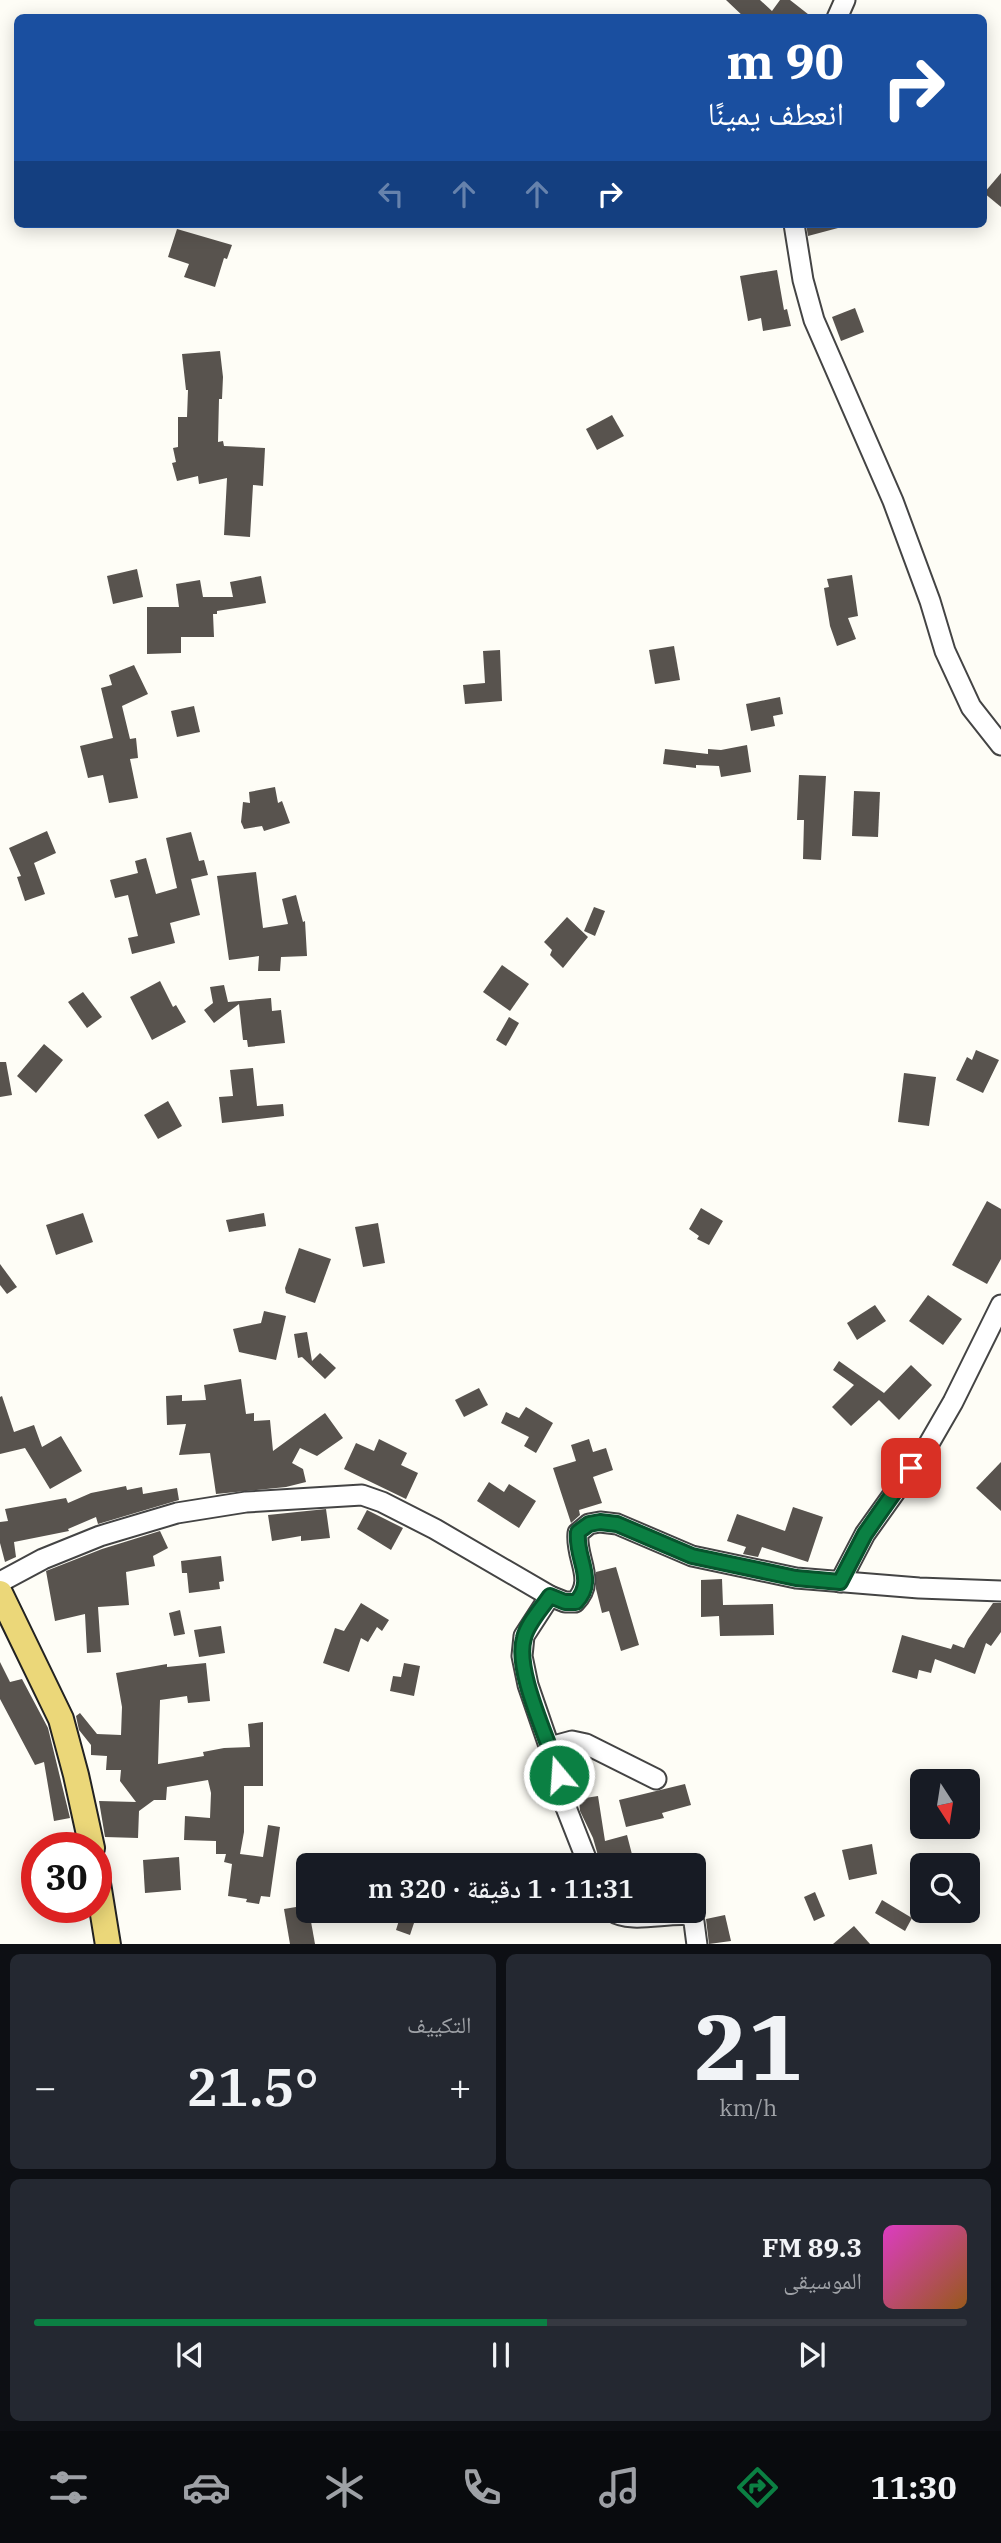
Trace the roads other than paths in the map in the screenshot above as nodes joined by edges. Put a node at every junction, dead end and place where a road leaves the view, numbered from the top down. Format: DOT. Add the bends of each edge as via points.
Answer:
graph roads {
  1 [pos="795,228"];
  2 [pos="1001,745"];
  3 [pos="1001,1305"];
  4 [pos="0,1582"];
  5 [pos="840,1582"];
  6 [pos="1001,1591"];
  7 [pos="0,1593"];
  8 [pos="550,1596"];
  9 [pos="550,1747"];
  10 [pos="656,1779"];
  11 [pos="88,1832"];
  12 [pos="585,1853"];
  13 [pos="105,1923"];
  14 [pos="694,1923"];
  15 [pos="108,1944"];
  16 [pos="697,1944"];
  1 -- 2 [label="street" via="814,320 893,501 944,651 971,707"];
  3 -- 5 [label="street" via="953,1402 865,1534"];
  4 -- 8 [label="street" via="100,1536 177,1513 246,1502 362,1496 435,1529"];
  5 -- 6 [label="street"];
  5 -- 8 [label="street" via="796,1578 692,1556 617,1524 600,1522 578,1532 576,1546 587,1583 582,1596 576,1602"];
  7 -- 11 [label="main road" via="61,1719"];
  8 -- 9 [label="street" via="524,1636 522,1656"];
  9 -- 10 [label="street" via="572,1741 586,1744"];
  9 -- 12 [label="street" via="565,1805"];
  13 -- 15 [label="main road"];
  14 -- 16 [label="street"];
}
